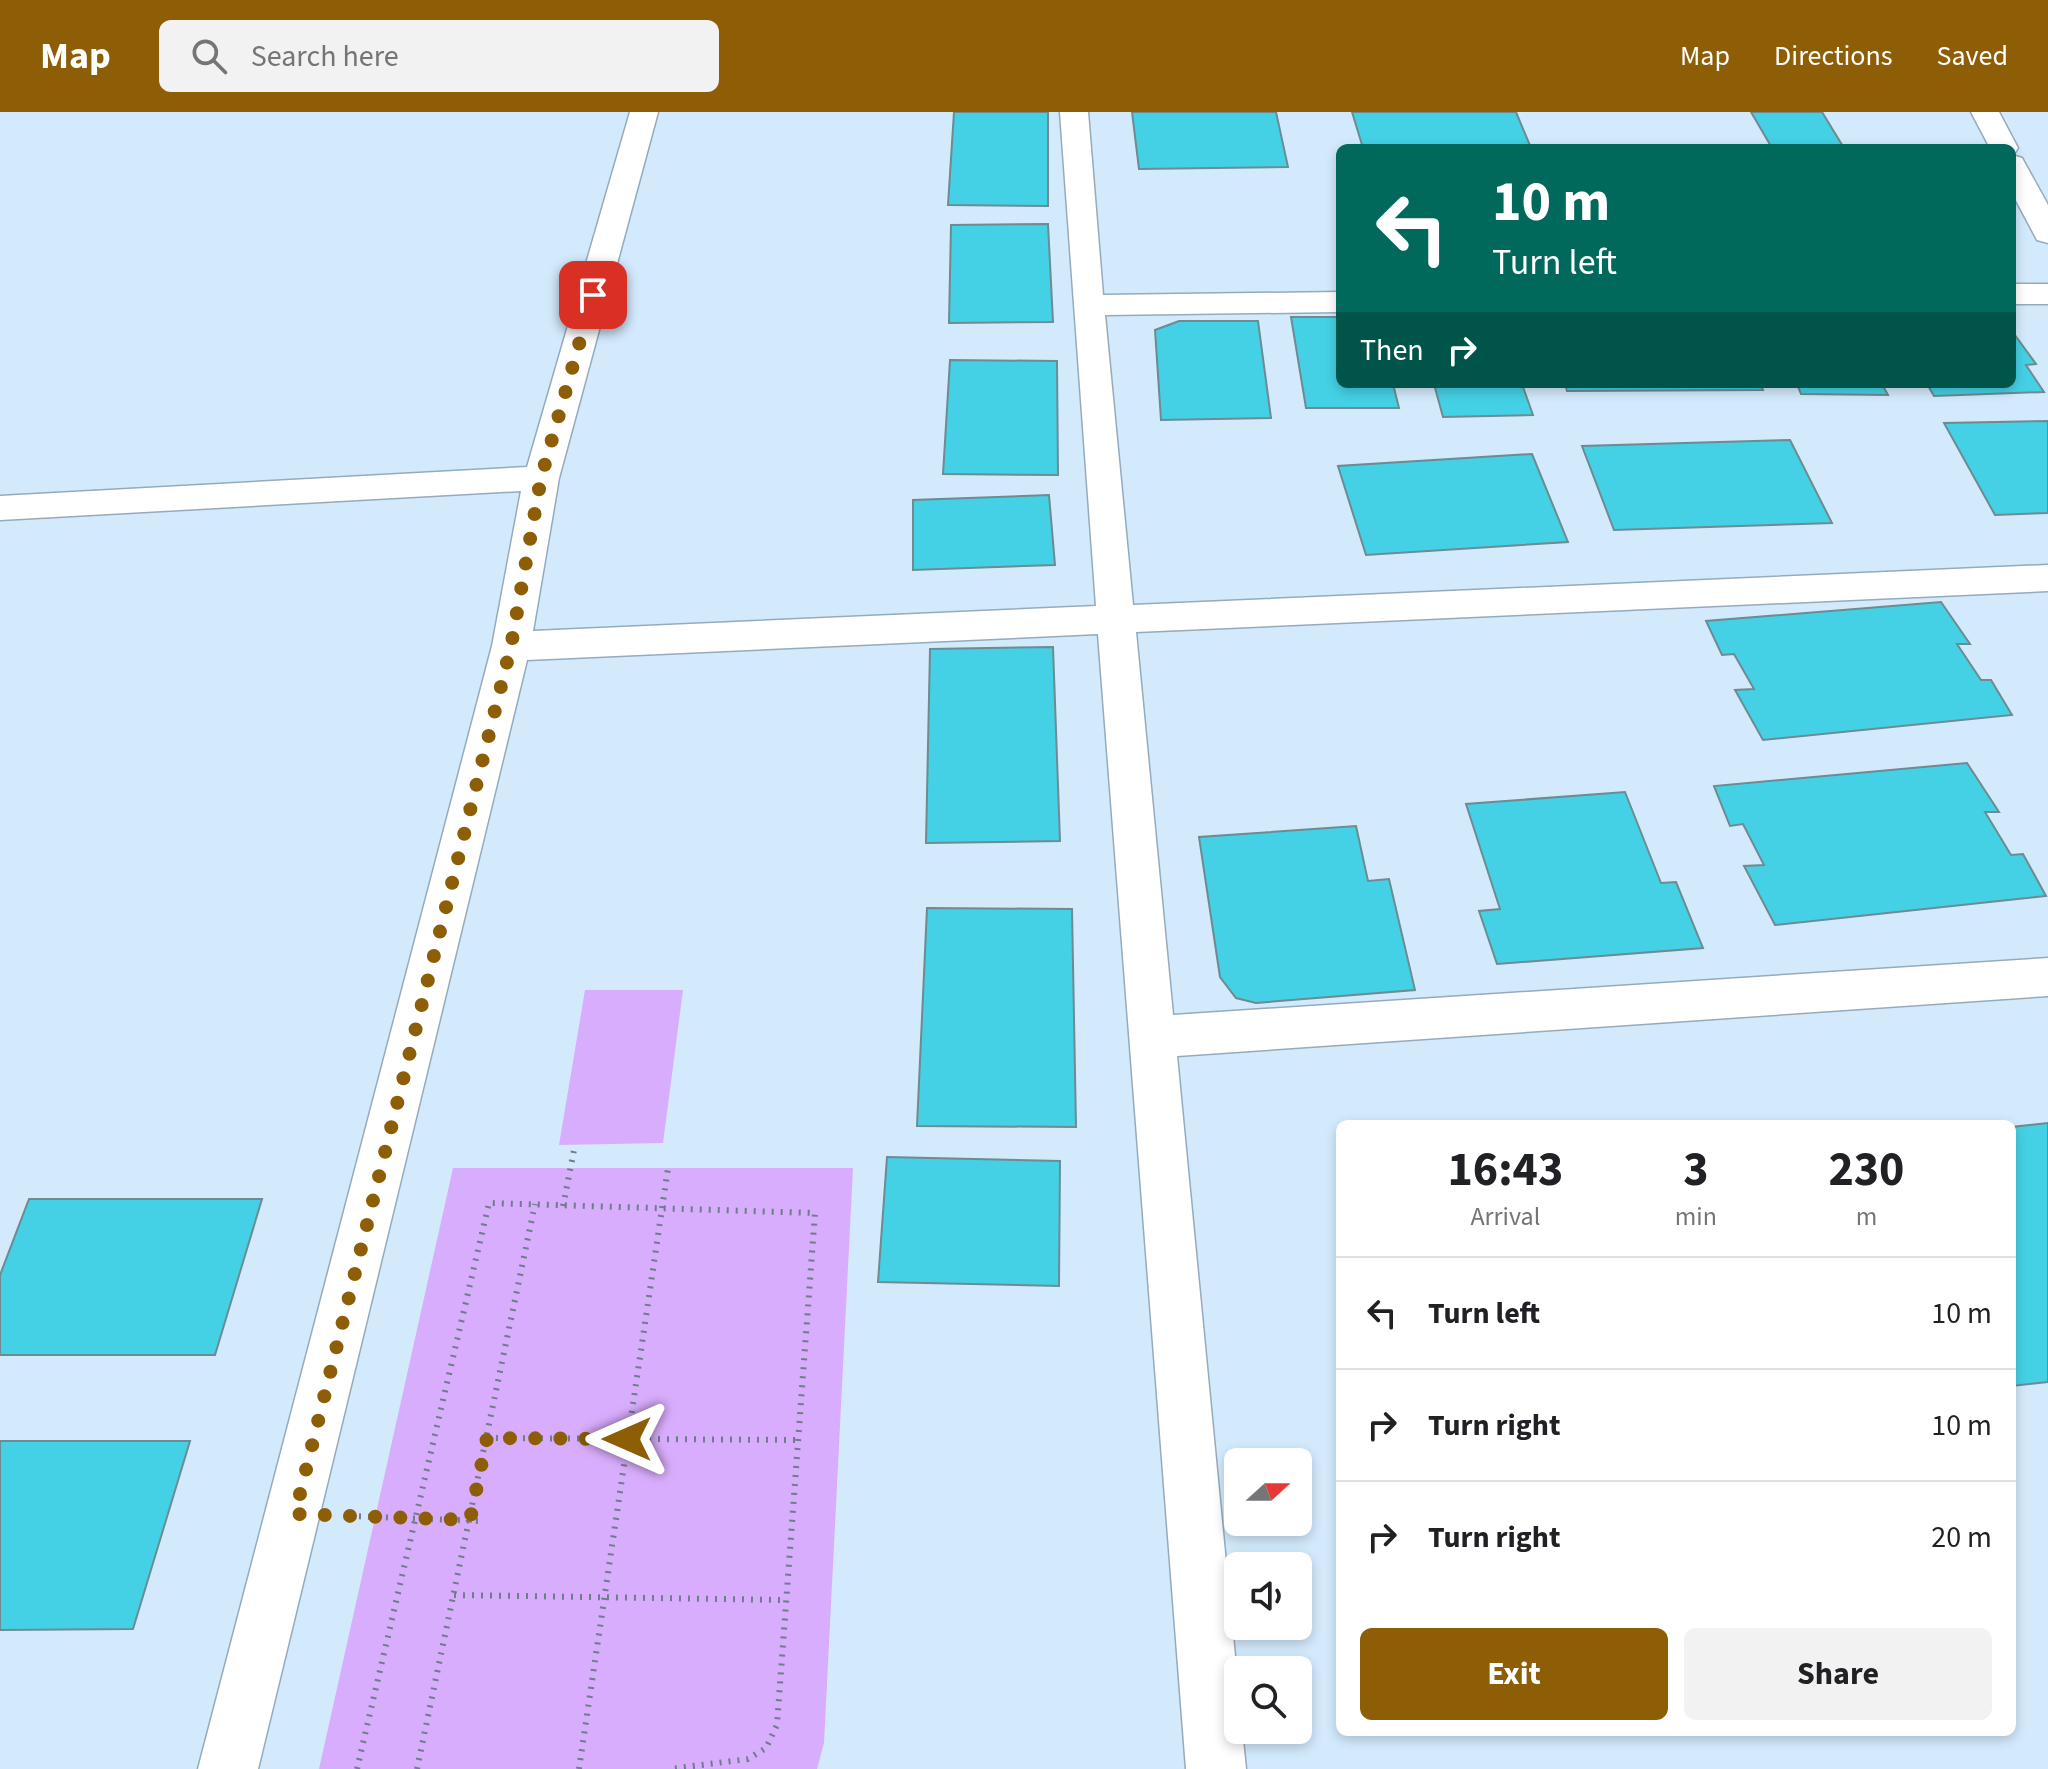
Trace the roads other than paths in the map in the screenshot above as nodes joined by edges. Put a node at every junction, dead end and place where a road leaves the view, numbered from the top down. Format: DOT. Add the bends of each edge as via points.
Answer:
graph roads {
  1 [pos="644,112"];
  2 [pos="1074,112"];
  3 [pos="1985,112"];
  4 [pos="2002,144"];
  5 [pos="2016,172"];
  6 [pos="2048,234"];
  7 [pos="2016,294"];
  8 [pos="2048,294"];
  9 [pos="1336,302"];
  10 [pos="1088,305"];
  11 [pos="541,478"];
  12 [pos="0,508"];
  13 [pos="2048,578"];
  14 [pos="1115,620"];
  15 [pos="511,646"];
  16 [pos="2048,977"];
  17 [pos="1151,1037"];
  18 [pos="228,1769"];
  19 [pos="1216,1769"];
  1 -- 11 [label="street"];
  2 -- 10 [label="street"];
  3 -- 4 [label="street"];
  5 -- 6 [label="street"];
  7 -- 8 [label="street"];
  9 -- 10 [label="street"];
  10 -- 14 [label="street"];
  11 -- 12 [label="street"];
  11 -- 15 [label="street"];
  13 -- 14 [label="street"];
  14 -- 15 [label="street"];
  14 -- 17 [label="street"];
  15 -- 18 [label="street"];
  16 -- 17 [label="street"];
  17 -- 19 [label="street"];
}
